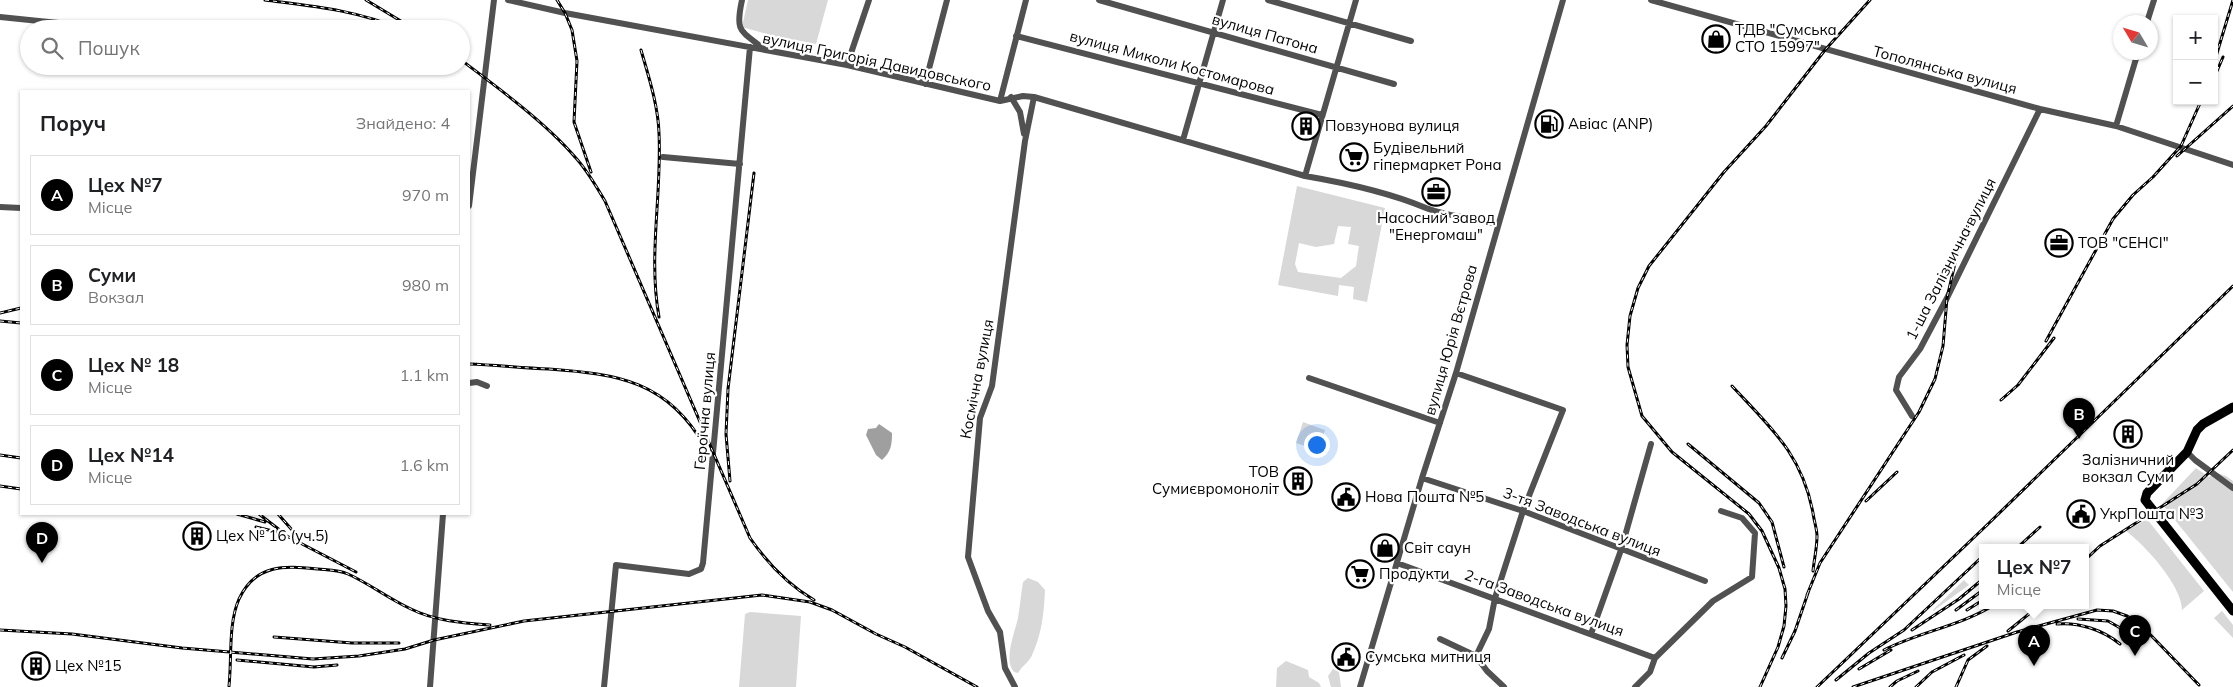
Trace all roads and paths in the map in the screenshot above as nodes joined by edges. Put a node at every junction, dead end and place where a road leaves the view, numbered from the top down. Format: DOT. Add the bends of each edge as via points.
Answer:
graph roads {
  1 [pos="494,0"];
  2 [pos="508,0"];
  3 [pos="742,0"];
  4 [pos="869,0"];
  5 [pos="947,0"];
  6 [pos="1026,0"];
  7 [pos="1099,0"];
  8 [pos="1223,0"];
  9 [pos="1268,0"];
  10 [pos="1356,0"];
  11 [pos="1564,0"];
  12 [pos="1651,0"];
  13 [pos="2154,0"];
  14 [pos="2149,15"];
  15 [pos="0,17"];
  16 [pos="29,20"];
  17 [pos="1349,24"];
  18 [pos="1214,32"];
  19 [pos="1016,36"];
  20 [pos="1410,41"];
  21 [pos="750,47"];
  22 [pos="766,50"];
  23 [pos="2136,60"];
  24 [pos="847,65"];
  25 [pos="1336,68"];
  26 [pos="1200,82"];
  27 [pos="925,84"];
  28 [pos="1394,84"];
  29 [pos="1011,97"];
  30 [pos="1034,97"];
  31 [pos="1000,101"];
  32 [pos="2040,109"];
  33 [pos="1322,115"];
  34 [pos="2116,126"];
  35 [pos="1025,140"];
  36 [pos="1183,140"];
  37 [pos="663,157"];
  38 [pos="740,164"];
  39 [pos="2233,165"];
  40 [pos="1305,176"];
  41 [pos="470,198"];
  42 [pos="0,207"];
  43 [pos="20,208"];
  44 [pos="1497,224"];
  45 [pos="1456,373"];
  46 [pos="1310,378"];
  47 [pos="470,383"];
  48 [pos="486,386"];
  49 [pos="2233,408"];
  50 [pos="1912,416"];
  51 [pos="1440,422"];
  52 [pos="1651,444"];
  53 [pos="2187,452"];
  54 [pos="1422,478"];
  55 [pos="2233,488"];
  56 [pos="1523,511"];
  57 [pos="1721,511"];
  58 [pos="444,515"];
  59 [pos="1621,550"];
  60 [pos="1397,563"];
  61 [pos="1705,581"];
  62 [pos="1495,598"];
  63 [pos="2233,611"];
  64 [pos="1591,634"];
  65 [pos="1440,639"];
  66 [pos="1476,656"];
  67 [pos="1655,658"];
  68 [pos="430,687"];
  69 [pos="604,687"];
  70 [pos="1015,687"];
  71 [pos="1360,687"];
  72 [pos="1504,687"];
  73 [pos="1635,687"];
  1 -- 41 [label="street"];
  2 -- 21 [label="street, вулиця Григорія Давидовського"];
  3 -- 22 [label="street" via="738,19 741,31"];
  4 -- 24 [label="street"];
  5 -- 27 [label="street"];
  6 -- 19 [label="street"];
  7 -- 18 [label="street, вулиця Патона"];
  8 -- 18 [label="street"];
  9 -- 17 [label="street"];
  10 -- 17 [label="street"];
  11 -- 44 [label="street, вулиця Юрія Вєтрова"];
  12 -- 32 [label="street, Тополянська вулиця"];
  13 -- 14 [label="street"];
  15 -- 16 [label="street"];
  17 -- 20 [label="street"];
  17 -- 25 [label="street"];
  18 -- 25 [label="street, вулиця Патона"];
  18 -- 26 [label="street"];
  19 -- 26 [label="street, вулиця Миколи Костомарова"];
  19 -- 31 [label="street"];
  21 -- 22 [label="street, вулиця Григорія Давидовського"];
  21 -- 38 [label="street, Героїчна вулиця"];
  22 -- 24 [label="street, вулиця Григорія Давидовського"];
  23 -- 34 [label="street"];
  24 -- 27 [label="street, вулиця Григорія Давидовського"];
  25 -- 28 [label="street, вулиця Патона"];
  25 -- 33 [label="street"];
  26 -- 33 [label="street, вулиця Миколи Костомарова"];
  26 -- 36 [label="street"];
  27 -- 31 [label="street, вулиця Григорія Давидовського"];
  29 -- 30 [label="street, вулиця Григорія Давидовського"];
  29 -- 31 [label="street, вулиця Григорія Давидовського"];
  29 -- 35 [label="street" via="1020,112"];
  30 -- 35 [label="street, Космічна вулиця"];
  30 -- 36 [label="street, вулиця Григорія Давидовського"];
  32 -- 34 [label="street, Тополянська вулиця"];
  32 -- 50 [label="street, 1-ша Залізнична вулиця" via="1947,298 1920,349 1899,377 1896,390"];
  33 -- 40 [label="street"];
  34 -- 39 [label="street, Тополянська вулиця"];
  35 -- 70 [label="street, Космічна вулиця" via="992,386 980,418 968,557 988,611 1000,632 1005,668"];
  36 -- 40 [label="street, вулиця Григорія Давидовського"];
  37 -- 38 [label="street"];
  38 -- 69 [label="street, Героїчна вулиця" via="703,563 701,569 689,574 616,565"];
  40 -- 44 [label="street, вулиця Григорія Давидовського" via="1332,180 1426,208"];
  42 -- 43 [label="street"];
  44 -- 45 [label="street, вулиця Юрія Вєтрова"];
  45 -- 51 [label="street, вулиця Юрія Вєтрова"];
  45 -- 56 [label="street" via="1563,410"];
  46 -- 51 [label="street"];
  47 -- 48 [label="street"];
  49 -- 53 [label="main road" via="2203,424"];
  51 -- 54 [label="street, вулиця Юрія Вєтрова"];
  52 -- 59 [label="street"];
  53 -- 55 [label="street"];
  53 -- 63 [label="main road" via="2147,493 2146,503"];
  54 -- 56 [label="street, 3-тя Заводська вулиця"];
  54 -- 60 [label="street, вулиця Юрія Вєтрова"];
  56 -- 59 [label="street, 3-тя Заводська вулиця"];
  56 -- 62 [label="street"];
  57 -- 67 [label="street" via="1742,518 1755,533 1752,577 1713,601"];
  58 -- 68 [label="street"];
  59 -- 61 [label="street, 3-тя Заводська вулиця"];
  59 -- 64 [label="street"];
  60 -- 62 [label="street, 2-га Заводська вулиця"];
  60 -- 71 [label="street, вулиця Юрія Вєтрова"];
  62 -- 64 [label="street, 2-га Заводська вулиця"];
  62 -- 66 [label="street" via="1489,629"];
  64 -- 67 [label="street, 2-га Заводська вулиця"];
  65 -- 66 [label="street"];
  66 -- 72 [label="street"];
  67 -- 73 [label="street" via="1650,672"];
}
